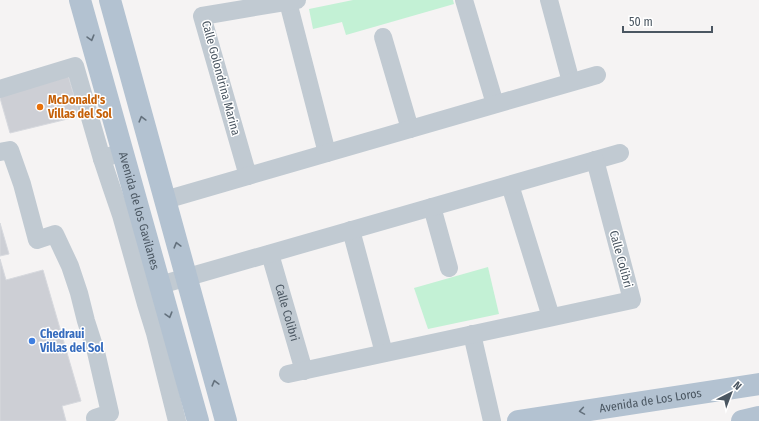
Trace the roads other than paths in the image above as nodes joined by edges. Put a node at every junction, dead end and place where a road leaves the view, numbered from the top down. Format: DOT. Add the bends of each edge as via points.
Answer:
graph roads {
  1 [pos="80,0"];
  2 [pos="110,0"];
  3 [pos="464,0"];
  4 [pos="549,0"];
  5 [pos="293,1"];
  6 [pos="383,37"];
  7 [pos="597,75"];
  8 [pos="571,82"];
  9 [pos="105,86"];
  10 [pos="0,89"];
  11 [pos="82,92"];
  12 [pos="495,104"];
  13 [pos="410,129"];
  14 [pos="0,152"];
  15 [pos="123,152"];
  16 [pos="327,153"];
  17 [pos="620,153"];
  18 [pos="102,159"];
  19 [pos="595,160"];
  20 [pos="248,176"];
  21 [pos="510,184"];
  22 [pos="165,200"];
  23 [pos="432,207"];
  24 [pos="351,230"];
  25 [pos="270,254"];
  26 [pos="449,268"];
  27 [pos="186,278"];
  28 [pos="160,285"];
  29 [pos="550,317"];
  30 [pos="472,334"];
  31 [pos="384,353"];
  32 [pos="172,361"];
  33 [pos="759,384"];
  34 [pos="759,417"];
  35 [pos="96,421"];
  36 [pos="177,421"];
  37 [pos="198,421"];
  38 [pos="226,421"];
  39 [pos="492,421"];
  40 [pos="518,421"];
  41 [pos="742,421"];
  1 -- 9 [label="main road, Avenida de los Gavilanes, one-way"];
  22 -- 2 [label="main road, one-way"];
  3 -- 12 [label="street"];
  4 -- 8 [label="street"];
  5 -- 16 [label="street, Calle Golondrina Marina"];
  5 -- 20 [label="street, Calle Golondrina Marina" via="202,16"];
  6 -- 13 [label="street"];
  7 -- 8 [label="street"];
  8 -- 12 [label="street"];
  9 -- 11 [label="street"];
  9 -- 15 [label="main road, Avenida de los Gavilanes"];
  10 -- 11 [label="street" via="75,66"];
  11 -- 18 [label="street"];
  12 -- 13 [label="street"];
  13 -- 16 [label="street"];
  14 -- 35 [label="street" via="10,150 37,240 55,234 70,266 96,352 110,413 95,418"];
  15 -- 18 [label="street"];
  15 -- 28 [label="main road, Avenida de los Gavilanes"];
  16 -- 20 [label="street"];
  17 -- 19 [label="street"];
  18 -- 32 [label="street"];
  19 -- 21 [label="street"];
  19 -- 29 [label="street, Calle Colibri" via="632,300"];
  20 -- 22 [label="street"];
  21 -- 23 [label="street"];
  21 -- 29 [label="street"];
  27 -- 22 [label="main road, one-way"];
  23 -- 24 [label="street"];
  23 -- 26 [label="street"];
  24 -- 25 [label="street"];
  24 -- 31 [label="street"];
  25 -- 27 [label="street"];
  25 -- 31 [label="street, Calle Colibri" via="296,372"];
  27 -- 28 [label="street"];
  38 -- 27 [label="main road, one-way"];
  28 -- 32 [label="main road, Avenida de los Gavilanes, one-way"];
  29 -- 30 [label="street, Calle Colibri"];
  30 -- 31 [label="street, Calle Colibri"];
  30 -- 39 [label="street"];
  32 -- 36 [label="street"];
  32 -- 37 [label="main road, Avenida de los Gavilanes"];
  33 -- 40 [label="main road, Avenida de Los Loros, one-way"];
  34 -- 41 [label="main road"];
}
